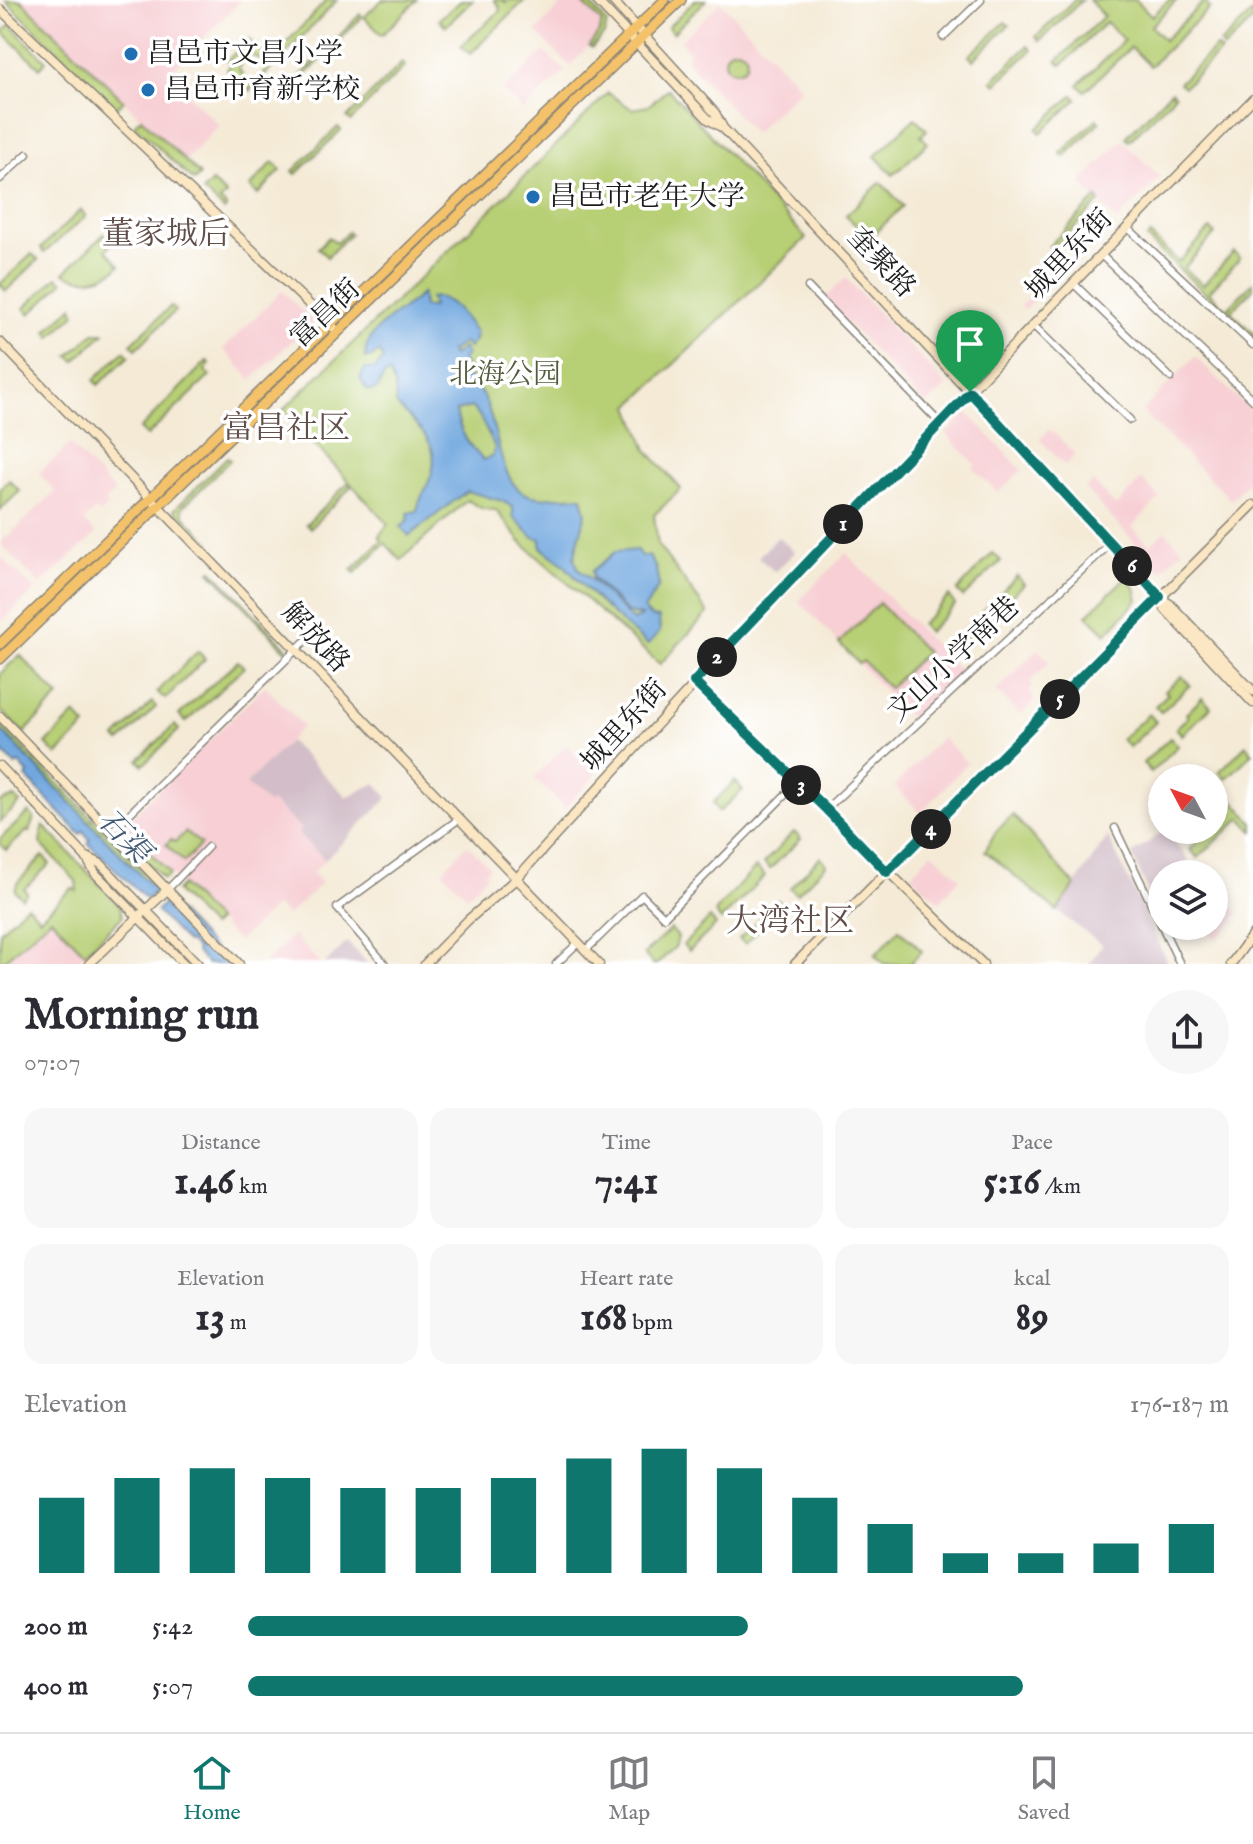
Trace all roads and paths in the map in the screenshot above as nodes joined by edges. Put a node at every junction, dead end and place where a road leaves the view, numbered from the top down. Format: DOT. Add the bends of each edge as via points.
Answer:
graph roads {
  1 [pos="596,0"];
  2 [pos="612,0"];
  3 [pos="665,0"];
  4 [pos="681,0"];
  5 [pos="981,0"];
  6 [pos="0,9"];
  7 [pos="641,31"];
  8 [pos="943,37"];
  9 [pos="632,39"];
  10 [pos="1253,99"];
  11 [pos="723,128"];
  12 [pos="27,154"];
  13 [pos="0,179"];
  14 [pos="1127,227"];
  15 [pos="1101,255"];
  16 [pos="1073,283"];
  17 [pos="808,287"];
  18 [pos="1034,326"];
  19 [pos="334,329"];
  20 [pos="0,342"];
  21 [pos="1253,345"];
  22 [pos="1171,378"];
  23 [pos="970,392"];
  24 [pos="1253,400"];
  25 [pos="1130,420"];
  26 [pos="940,423"];
  27 [pos="155,503"];
  28 [pos="1253,505"];
  29 [pos="1111,543"];
  30 [pos="1160,597"];
  31 [pos="304,642"];
  32 [pos="0,644"];
  33 [pos="297,651"];
  34 [pos="0,659"];
  35 [pos="694,682"];
  36 [pos="1253,691"];
  37 [pos="1253,703"];
  38 [pos="0,716"];
  39 [pos="0,766"];
  40 [pos="798,782"];
  41 [pos="826,809"];
  42 [pos="459,819"];
  43 [pos="1115,828"];
  44 [pos="112,831"];
  45 [pos="208,847"];
  46 [pos="86,857"];
  47 [pos="887,872"];
  48 [pos="516,879"];
  49 [pos="166,891"];
  50 [pos="148,908"];
  51 [pos="139,918"];
  52 [pos="1253,934"];
  53 [pos="579,942"];
  54 [pos="586,950"];
  55 [pos="89,964"];
  56 [pos="184,964"];
  57 [pos="198,964"];
  58 [pos="239,964"];
  59 [pos="385,964"];
  60 [pos="425,964"];
  61 [pos="556,964"];
  62 [pos="599,964"];
  63 [pos="795,964"];
  64 [pos="983,964"];
  65 [pos="1180,964"];
  66 [pos="1231,964"];
  1 -- 9 [label="street, 奎聚路"];
  2 -- 7 [label="street"];
  3 -- 7 [label="main road, 富昌街"];
  4 -- 7 [label="main road, 富昌街"];
  5 -- 8 [label="street"];
  6 -- 19 [label="street"];
  7 -- 9 [label="main road, 富昌街"];
  7 -- 11 [label="street"];
  9 -- 11 [label="street, 奎聚路" via="708,119"];
  9 -- 19 [label="main road, 富昌街"];
  10 -- 14 [label="street, 城里东街"];
  11 -- 23 [label="street, 奎聚路"];
  12 -- 13 [label="street"];
  14 -- 15 [label="street, 城里东街"];
  14 -- 21 [label="street"];
  15 -- 16 [label="street, 城里东街"];
  15 -- 24 [label="street"];
  16 -- 18 [label="street, 城里东街"];
  16 -- 22 [label="street"];
  17 -- 26 [label="street"];
  18 -- 23 [label="street, 城里东街"];
  18 -- 25 [label="street"];
  19 -- 27 [label="main road, 富昌街"];
  20 -- 27 [label="street, 解放路"];
  23 -- 26 [label="street, 城里东街"];
  23 -- 29 [label="street, 奎聚路"];
  26 -- 35 [label="street, 城里东街"];
  27 -- 32 [label="main road, 富昌街"];
  27 -- 33 [label="street, 解放路"];
  27 -- 34 [label="main road, 富昌街"];
  28 -- 30 [label="street"];
  29 -- 30 [label="street, 奎聚路"];
  29 -- 41 [label="street, 文山小学南巷"];
  30 -- 36 [label="street, 奎聚路"];
  30 -- 37 [label="street, 奎聚路" via="1165,609"];
  30 -- 47 [label="street"];
  31 -- 33 [label="street"];
  33 -- 42 [label="street, 解放路"];
  33 -- 44 [label="street"];
  35 -- 40 [label="street"];
  35 -- 48 [label="street, 城里东街"];
  38 -- 44 [label="street"];
  39 -- 46 [label="street"];
  40 -- 41 [label="street"];
  40 -- 54 [label="street" via="664,917 642,895"];
  41 -- 47 [label="street"];
  42 -- 48 [label="street, 解放路"];
  42 -- 59 [label="street" via="337,908"];
  43 -- 65 [label="street"];
  44 -- 49 [label="street"];
  45 -- 49 [label="street"];
  46 -- 50 [label="street" via="101,864"];
  46 -- 51 [label="street"];
  47 -- 63 [label="street"];
  47 -- 64 [label="street"];
  48 -- 53 [label="street, 解放路"];
  48 -- 60 [label="street, 城里东街"];
  49 -- 50 [label="street"];
  49 -- 58 [label="street"];
  50 -- 51 [label="street"];
  50 -- 57 [label="street"];
  51 -- 55 [label="street"];
  51 -- 56 [label="street"];
  52 -- 66 [label="street"];
  53 -- 54 [label="street, 解放路"];
  53 -- 61 [label="street"];
  54 -- 62 [label="street, 解放路"];
}
